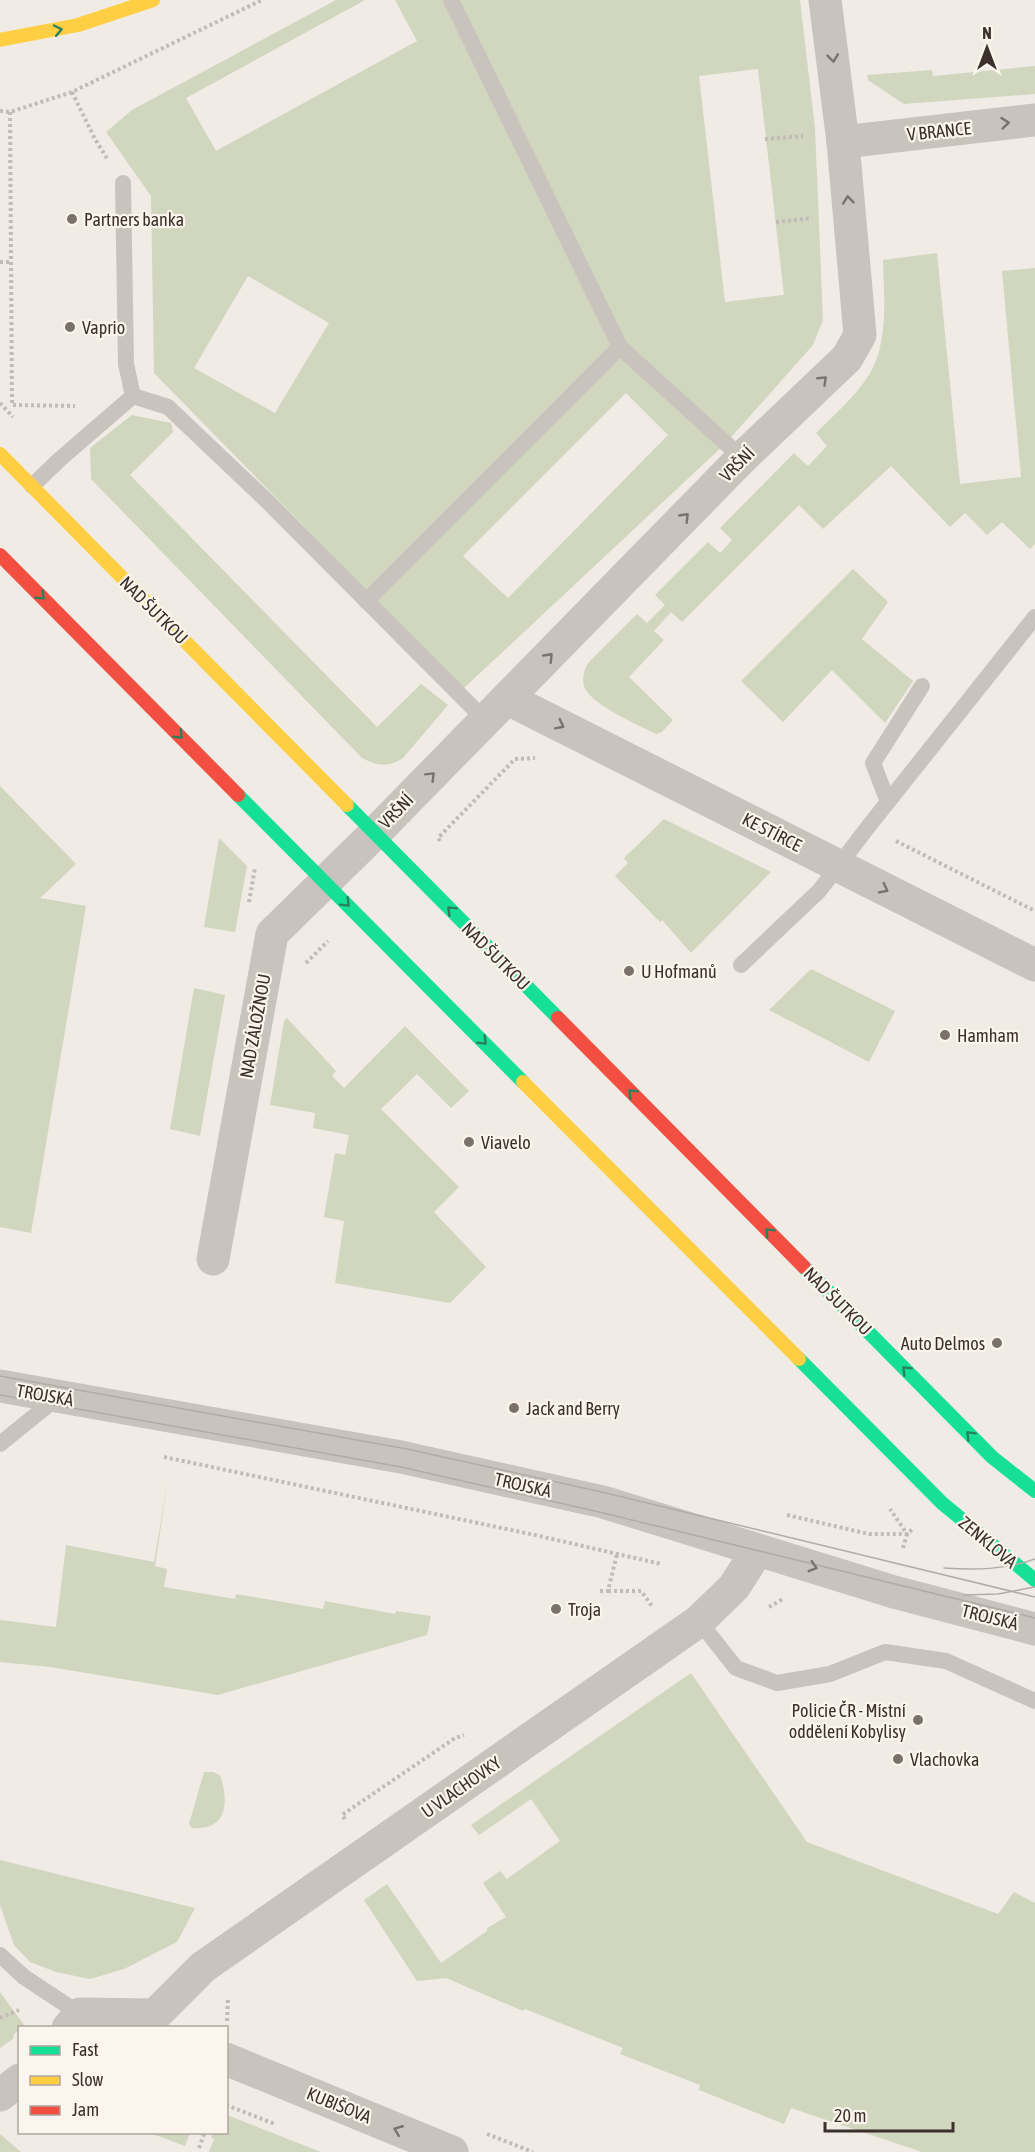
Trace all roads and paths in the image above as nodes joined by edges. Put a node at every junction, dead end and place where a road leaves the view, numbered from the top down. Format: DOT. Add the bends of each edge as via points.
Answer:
graph roads {
  1 [pos="153,0"];
  2 [pos="262,0"];
  3 [pos="451,0"];
  4 [pos="825,0"];
  5 [pos="0,40"];
  6 [pos="72,92"];
  7 [pos="0,111"];
  8 [pos="10,112"];
  9 [pos="1035,120"];
  10 [pos="765,139"];
  11 [pos="828,139"];
  12 [pos="123,183"];
  13 [pos="817,217"];
  14 [pos="776,222"];
  15 [pos="0,262"];
  16 [pos="10,262"];
  17 [pos="620,346"];
  18 [pos="127,402"];
  19 [pos="12,405"];
  20 [pos="8,411"];
  21 [pos="0,454"];
  22 [pos="742,458"];
  23 [pos="32,486"];
  24 [pos="0,555"];
  25 [pos="366,601"];
  26 [pos="1035,617"];
  27 [pos="922,686"];
  28 [pos="497,710"];
  29 [pos="544,757"];
  30 [pos="888,802"];
  31 [pos="867,827"];
  32 [pos="375,833"];
  33 [pos="438,838"];
  34 [pos="256,862"];
  35 [pos="838,865"];
  36 [pos="325,882"];
  37 [pos="248,908"];
  38 [pos="1035,911"];
  39 [pos="331,939"];
  40 [pos="1035,965"];
  41 [pos="741,966"];
  42 [pos="300,970"];
  43 [pos="213,1259"];
  44 [pos="0,1386"];
  45 [pos="58,1397"];
  46 [pos="0,1444"];
  47 [pos="160,1457"];
  48 [pos="1035,1491"];
  49 [pos="889,1508"];
  50 [pos="776,1513"];
  51 [pos="919,1524"];
  52 [pos="907,1534"];
  53 [pos="903,1548"];
  54 [pos="757,1551"];
  55 [pos="617,1554"];
  56 [pos="669,1565"];
  57 [pos="1035,1580"];
  58 [pos="600,1591"];
  59 [pos="608,1592"];
  60 [pos="780,1599"];
  61 [pos="658,1613"];
  62 [pos="1035,1629"];
  63 [pos="708,1634"];
  64 [pos="1035,1701"];
  65 [pos="0,1955"];
  66 [pos="228,1995"];
  67 [pos="74,2021"];
  68 [pos="160,2021"];
  69 [pos="227,2026"];
  70 [pos="228,2060"];
  71 [pos="18,2082"];
  72 [pos="0,2095"];
  73 [pos="479,2130"];
  74 [pos="205,2134"];
  75 [pos="199,2148"];
  76 [pos="452,2152"];
  77 [pos="533,2152"];
  5 -- 1 [label="main road, one-way" via="78,25"];
  2 -- 6 [label="path"];
  3 -- 17 [label="lane"];
  4 -- 11 [label="street, VRŠNÍ, one-way"];
  6 -- 8 [label="path"];
  6 -- 12 [label="path"];
  7 -- 8 [label="path"];
  8 -- 16 [label="path"];
  11 -- 9 [label="street, V BRANCE, one-way"];
  10 -- 11 [label="path"];
  22 -- 11 [label="street, VRŠNÍ, one-way" via="847,358 860,335"];
  12 -- 18 [label="lane"];
  13 -- 14 [label="path"];
  15 -- 16 [label="path"];
  16 -- 19 [label="path"];
  17 -- 22 [label="lane"];
  17 -- 25 [label="lane"];
  18 -- 19 [label="path"];
  18 -- 23 [label="lane"];
  18 -- 25 [label="lane" via="168,407"];
  19 -- 20 [label="path"];
  21 -- 23 [label="main road, NAD ŠUTKOU"];
  28 -- 22 [label="street, VRŠNÍ, one-way"];
  23 -- 32 [label="main road, NAD ŠUTKOU"];
  24 -- 36 [label="main road, one-way"];
  25 -- 28 [label="lane"];
  26 -- 30 [label="lane"];
  27 -- 30 [label="lane" via="873,763"];
  32 -- 28 [label="street, VRŠNÍ, one-way"];
  28 -- 35 [label="street, KE STÍRCE, one-way"];
  29 -- 33 [label="path" via="515,759"];
  30 -- 31 [label="lane"];
  31 -- 35 [label="lane"];
  31 -- 38 [label="path"];
  32 -- 36 [label="street, NAD ZÁLOŽNOU"];
  48 -- 32 [label="main road, NAD ŠUTKOU, one-way" via="992,1457"];
  34 -- 37 [label="path"];
  35 -- 40 [label="street, KE STÍRCE, one-way"];
  35 -- 41 [label="lane" via="816,896"];
  36 -- 43 [label="street, NAD ZÁLOŽNOU" via="272,934"];
  36 -- 57 [label="main road, ZENKLOVA, one-way" via="942,1503"];
  39 -- 42 [label="path"];
  44 -- 45 [label="street, TROJSKÁ"];
  45 -- 46 [label="lane"];
  45 -- 54 [label="street, TROJSKÁ" via="401,1457 603,1502"];
  47 -- 55 [label="path"];
  49 -- 52 [label="path"];
  50 -- 52 [label="path" via="869,1534"];
  51 -- 52 [label="path"];
  52 -- 53 [label="path"];
  54 -- 62 [label="street, TROJSKÁ, one-way"];
  54 -- 63 [label="street, U VLACHOVKY"];
  55 -- 56 [label="path"];
  55 -- 59 [label="path"];
  58 -- 59 [label="path"];
  59 -- 61 [label="path" via="641,1591"];
  60 -- 63 [label="path"];
  63 -- 64 [label="lane" via="736,1668 777,1683 830,1674 885,1652 946,1661"];
  63 -- 68 [label="street, U VLACHOVKY" via="203,1967"];
  65 -- 67 [label="lane"];
  66 -- 69 [label="path"];
  67 -- 68 [label="street"];
  76 -- 70 [label="street, KUBIŠOVA, one-way"];
  71 -- 72 [label="street"];
  73 -- 77 [label="path"];
  74 -- 75 [label="path"];
}
